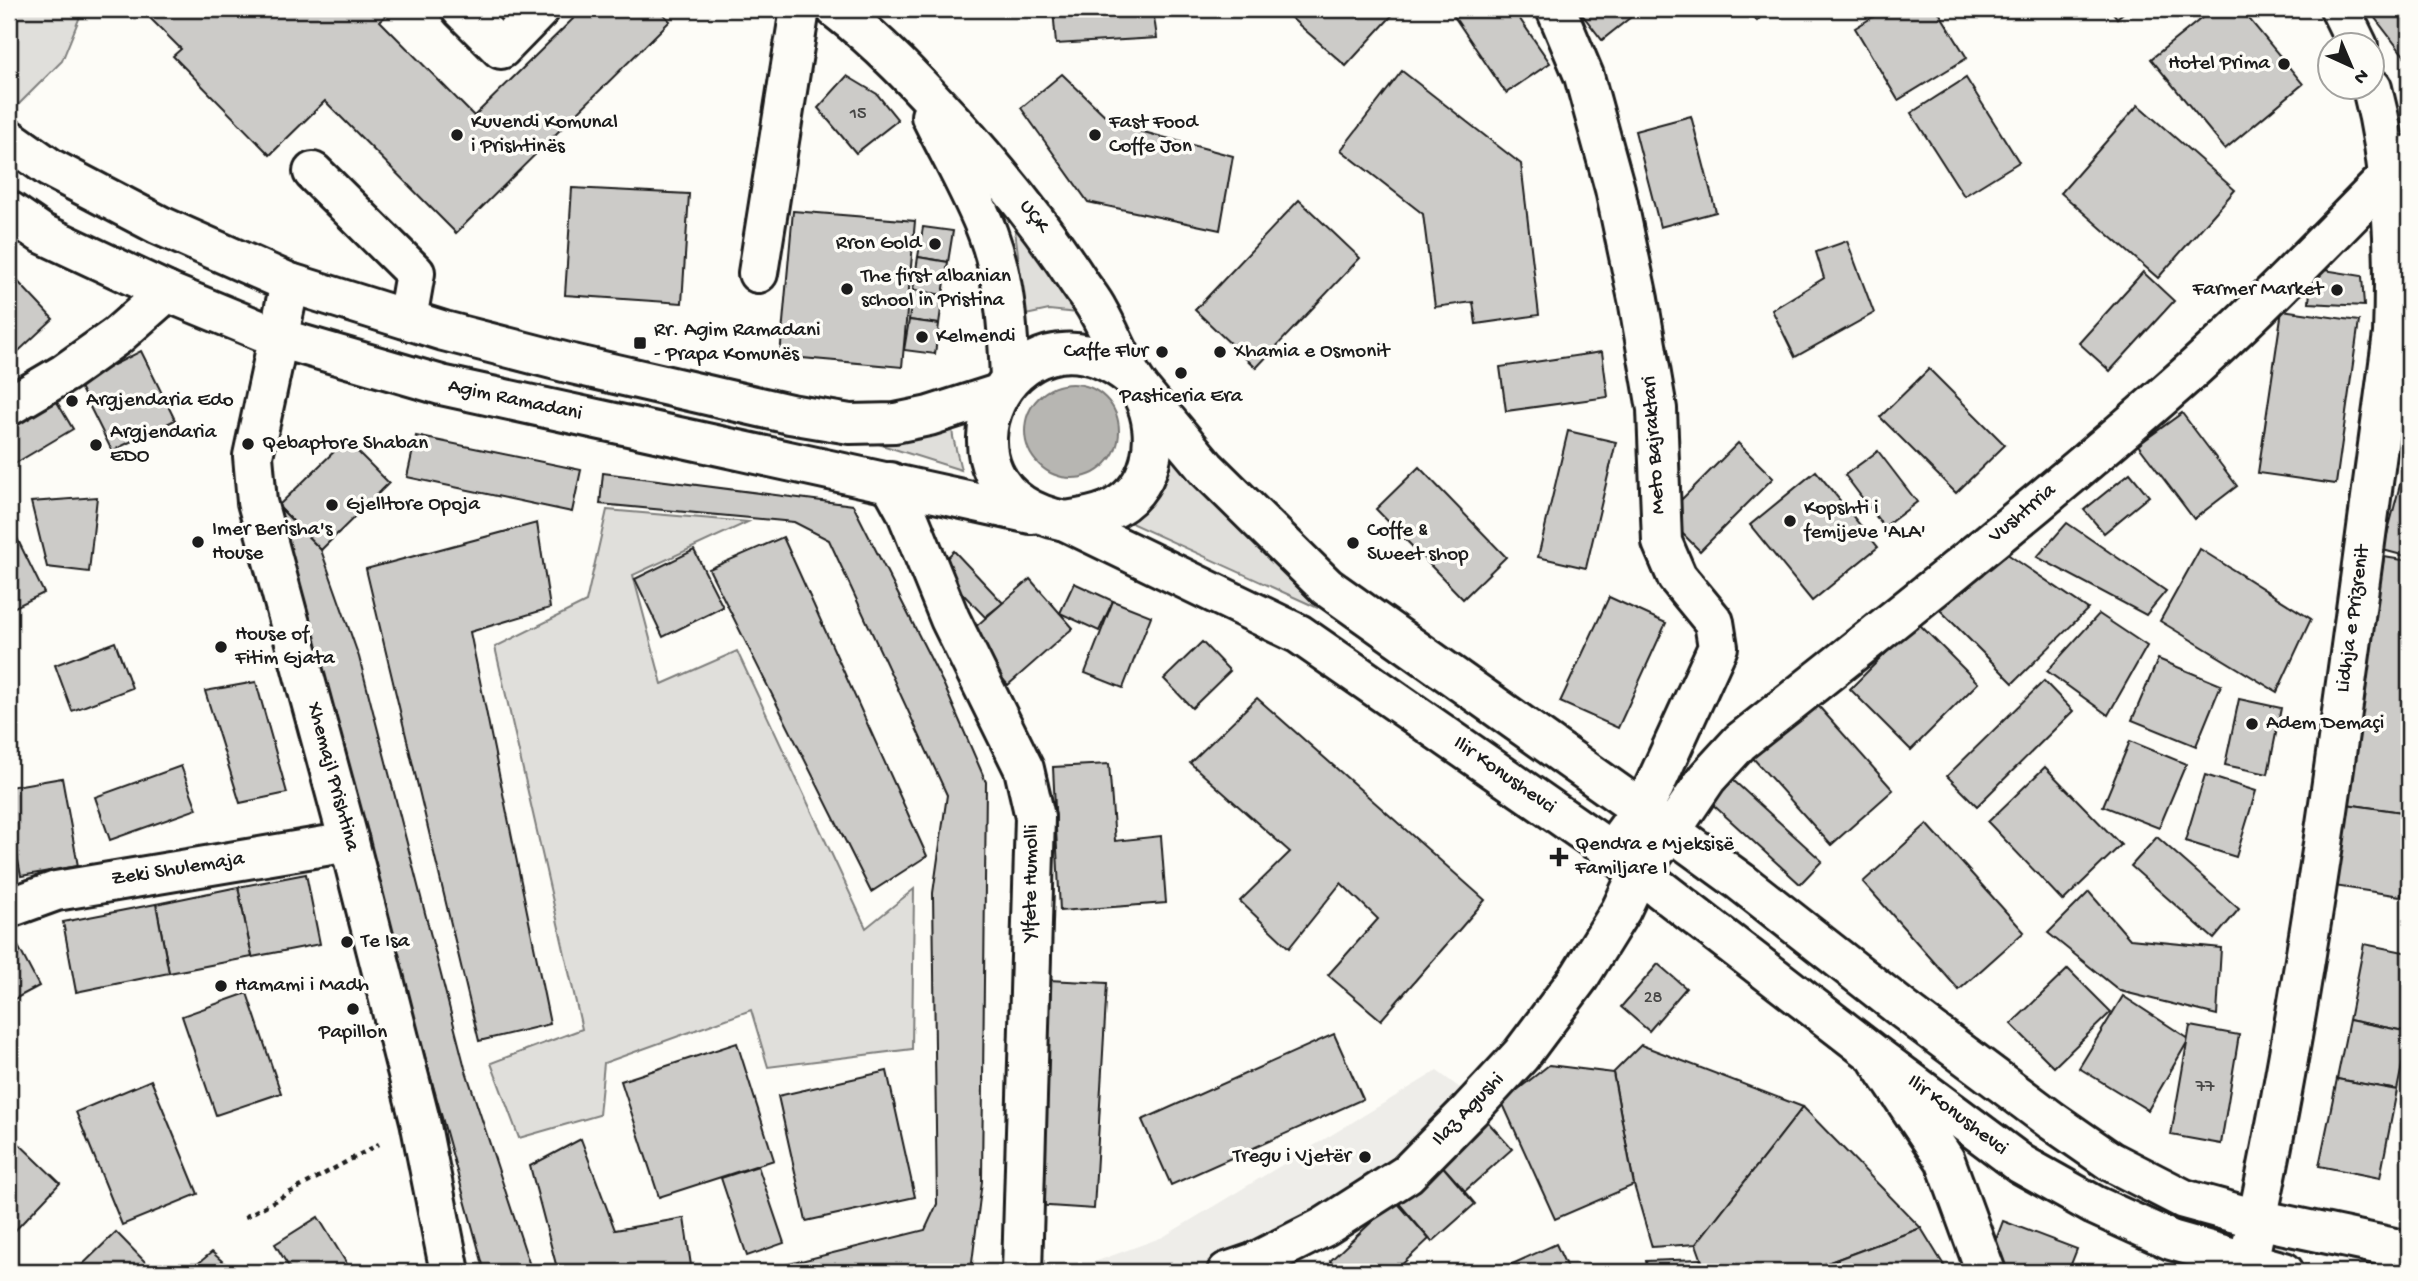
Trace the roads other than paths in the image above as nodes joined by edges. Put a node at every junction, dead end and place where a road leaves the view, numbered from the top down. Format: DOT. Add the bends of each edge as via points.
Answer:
graph roads {
  1 [pos="461,9"];
  2 [pos="540,9"];
  3 [pos="800,9"];
  4 [pos="836,9"];
  5 [pos="1556,9"];
  6 [pos="2340,9"];
  7 [pos="2351,32"];
  8 [pos="910,74"];
  9 [pos="2376,102"];
  10 [pos="9,139"];
  11 [pos="2399,166"];
  12 [pos="313,172"];
  13 [pos="9,211"];
  14 [pos="758,273"];
  15 [pos="290,283"];
  16 [pos="167,292"];
  17 [pos="407,319"];
  18 [pos="279,338"];
  19 [pos="1136,384"];
  20 [pos="1004,386"];
  21 [pos="9,406"];
  22 [pos="890,482"];
  23 [pos="1056,519"];
  24 [pos="1656,820"];
  25 [pos="349,842"];
  26 [pos="1625,862"];
  27 [pos="9,908"];
  28 [pos="1875,1055"];
  29 [pos="2257,1219"];
  30 [pos="2409,1251"];
  31 [pos="2247,1267"];
  32 [pos="450,1272"];
  33 [pos="1022,1272"];
  34 [pos="1227,1272"];
  35 [pos="1986,1272"];
  36 [pos="2284,1272"];
  1 -- 2 [label="main road" via="501,49"];
  3 -- 14 [label="main road"];
  4 -- 8 [label="main road, UÇK"];
  5 -- 24 [label="main road, Meto Bajraktari" via="1584,76 1615,189 1638,299 1657,409 1661,542 1677,577 1714,622 1718,647 1654,787"];
  6 -- 7 [label="main road"];
  8 -- 19 [label="main road, UÇK" via="1032,214 1098,311"];
  8 -- 20 [label="main road, UÇK" via="988,233 1007,321"];
  9 -- 11 [label="main road, Lidhja e Prizrenit"];
  10 -- 15 [label="main road" via="50,168 159,225"];
  11 -- 24 [label="main road, Vushtrria" via="2253,314 2163,396 1975,555 1741,742 1707,778"];
  11 -- 29 [label="main road, Lidhja e Prizrenit" via="2393,334 2330,794"];
  12 -- 17 [label="main road" via="415,273"];
  13 -- 16 [label="main road, Agim Ramadani" via="41,233"];
  15 -- 17 [label="main road"];
  15 -- 18 [label="main road, Xhemajl Prishtina"];
  16 -- 18 [label="main road, Agim Ramadani"];
  16 -- 21 [label="main road" via="117,336"];
  17 -- 20 [label="main road" via="572,365 850,424 895,423 929,416"];
  18 -- 22 [label="main road, Agim Ramadani" via="441,385"];
  18 -- 25 [label="main road, Xhemajl Prishtina" via="253,456 257,502"];
  19 -- 20 [label="main road" via="1116,365 1098,357 1061,353 1025,366"];
  19 -- 23 [label="main road, UÇK" via="1151,411 1155,433 1143,479 1111,510 1088,518"];
  19 -- 24 [label="main road" via="1206,468 1327,587"];
  20 -- 23 [label="main road, Ilir Konushevci" via="987,430 992,468 1014,499"];
  22 -- 23 [label="main road, Agim Ramadani"];
  22 -- 33 [label="main road, Ylfete Humolli" via="950,619 1024,769 1035,817"];
  23 -- 26 [label="main road, Ilir Konushevci" via="1299,634"];
  24 -- 26 [label="main road, Meto Bajraktari"];
  24 -- 29 [label="main road" via="2110,1161 2184,1199"];
  25 -- 27 [label="main road, Zeki Shulemaja" via="56,891"];
  25 -- 32 [label="main road, Xhemajl Prishtina" via="420,1121"];
  26 -- 28 [label="main road, Ilir Konushevci"];
  26 -- 34 [label="main road, Ilaz Agushi" via="1622,910 1580,976 1521,1055 1407,1174 1324,1227"];
  28 -- 31 [label="main road, Ilir Konushevci" via="2021,1164 2094,1205 2171,1240"];
  28 -- 35 [label="main road" via="1945,1160"];
  29 -- 30 [label="main road"];
  29 -- 31 [label="main road, Lidhja e Prizrenit"];
  31 -- 36 [label="main road, Ilir Konushevci"];
}
